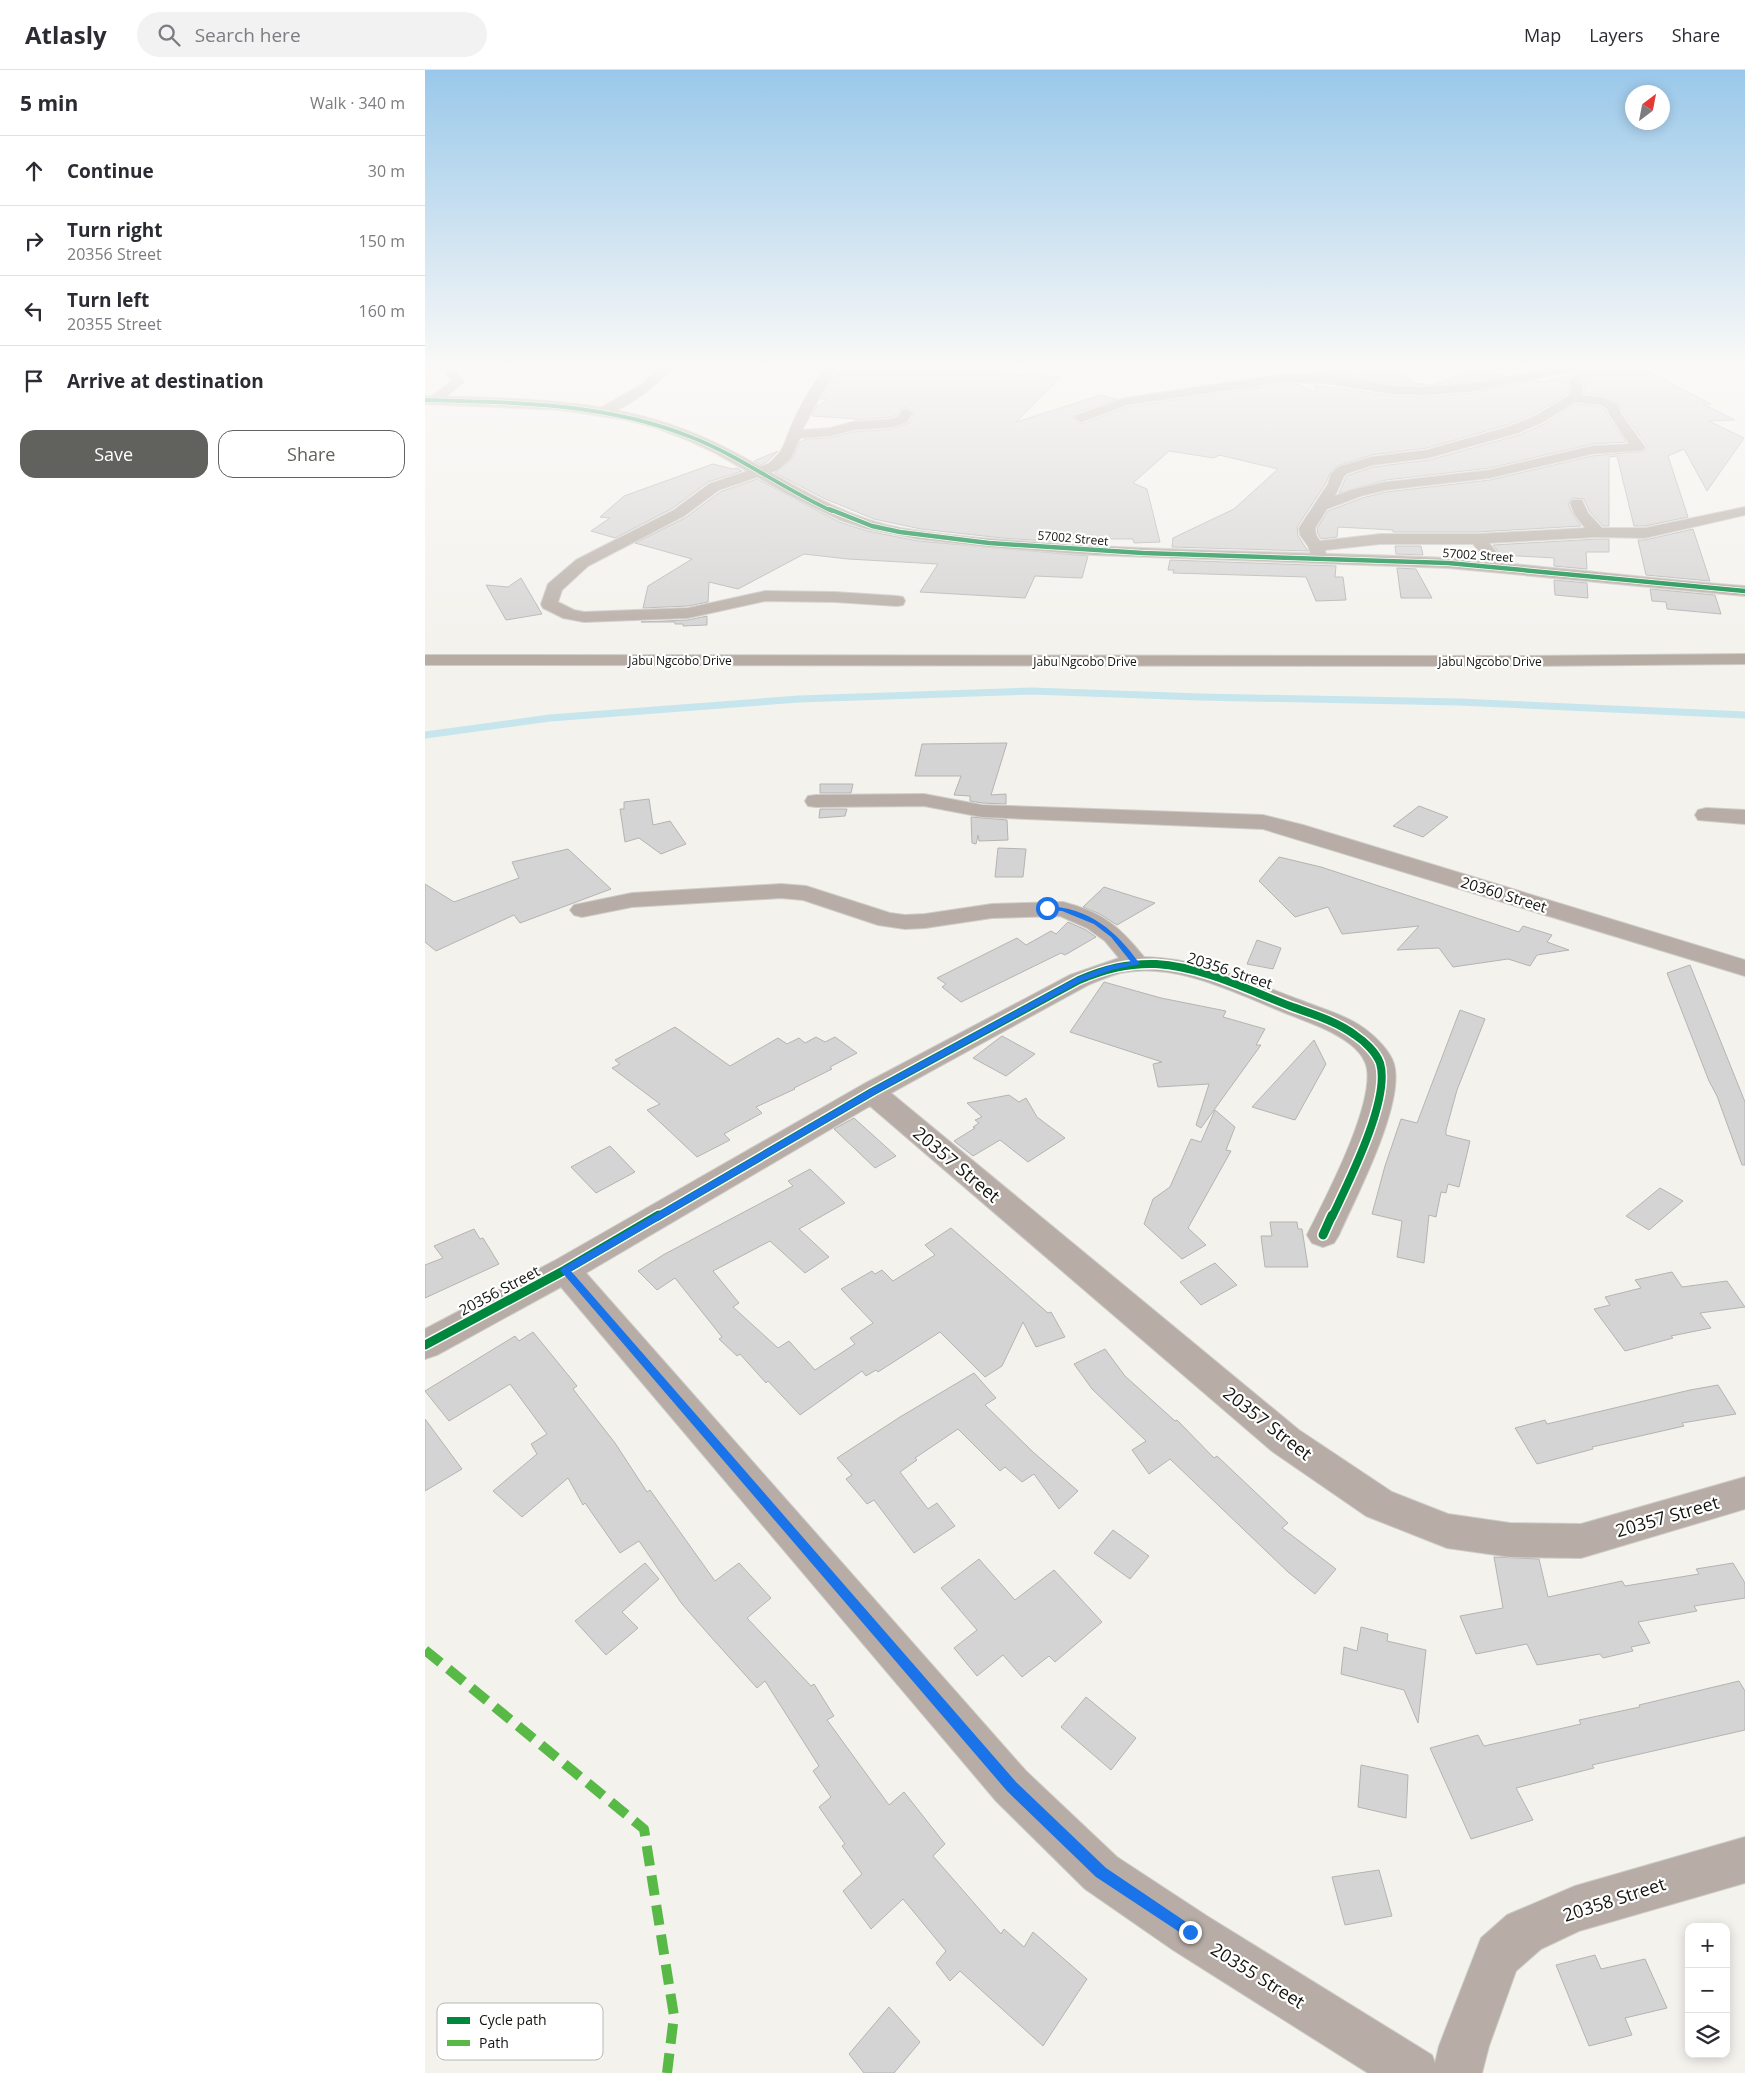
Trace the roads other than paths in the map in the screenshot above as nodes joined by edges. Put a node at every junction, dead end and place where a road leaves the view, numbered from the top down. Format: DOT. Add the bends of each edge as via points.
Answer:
graph roads {
  1 [pos="737,461"];
  2 [pos="780,461"];
  3 [pos="1370,461"];
  4 [pos="1543,461"];
  5 [pos="757,473"];
  6 [pos="1577,503"];
  7 [pos="1323,506"];
  8 [pos="1745,511"];
  9 [pos="1598,532"];
  10 [pos="1477,539"];
  11 [pos="1318,553"];
  12 [pos="1497,567"];
  13 [pos="1745,591"];
  14 [pos="897,602"];
  15 [pos="1745,659"];
  16 [pos="425,660"];
  17 [pos="816,801"];
  18 [pos="1706,814"];
  19 [pos="1745,817"];
  20 [pos="582,910"];
  21 [pos="1137,964"];
  22 [pos="1745,968"];
  23 [pos="872,1092"];
  24 [pos="1323,1235"];
  25 [pos="565,1270"];
  26 [pos="425,1345"];
  27 [pos="1745,1493"];
  28 [pos="1745,1860"];
  29 [pos="1414,2073"];
  30 [pos="1457,2073"];
  1 -- 5 [label="street, 57002 Street"];
  2 -- 5 [label="street"];
  3 -- 7 [label="street" via="1338,474"];
  4 -- 7 [label="street" via="1490,474 1386,486"];
  5 -- 11 [label="street, 57002 Street" via="849,519 898,532 1119,553"];
  5 -- 14 [label="street" via="714,487 679,513 582,563 554,588 549,604 584,617 688,612 765,596"];
  6 -- 9 [label="street" via="1584,518"];
  7 -- 11 [label="street" via="1307,528"];
  8 -- 9 [label="street" via="1658,531"];
  9 -- 10 [label="street"];
  10 -- 11 [label="street" via="1380,539"];
  10 -- 12 [label="street"];
  11 -- 12 [label="street, 57002 Street"];
  12 -- 13 [label="street, 57002 Street"];
  15 -- 16 [label="street, Jabu Ngcobo Drive"];
  17 -- 22 [label="street, 20360 Street" via="924,800 982,811 1263,822"];
  18 -- 19 [label="street"];
  20 -- 21 [label="street" via="633,900 781,891 806,893 887,920 905,922 925,922 992,911 1063,909 1096,923 1114,936"];
  21 -- 23 [label="street, 20356 Street" via="1110,968 1079,980"];
  21 -- 24 [label="street, 20356 Street" via="1168,965 1198,971 1335,1024 1357,1036 1380,1064 1382,1085 1373,1121"];
  23 -- 25 [label="street, 20356 Street"];
  23 -- 27 [label="street, 20357 Street" via="1286,1441 1379,1504 1447,1531 1510,1540 1581,1541"];
  25 -- 26 [label="street, 20356 Street"];
  25 -- 29 [label="street, 20355 Street" via="1011,1786 1101,1872"];
  28 -- 30 [label="street, 20358 Street" via="1575,1908 1524,1932 1498,1955 1463,2046"];
}
